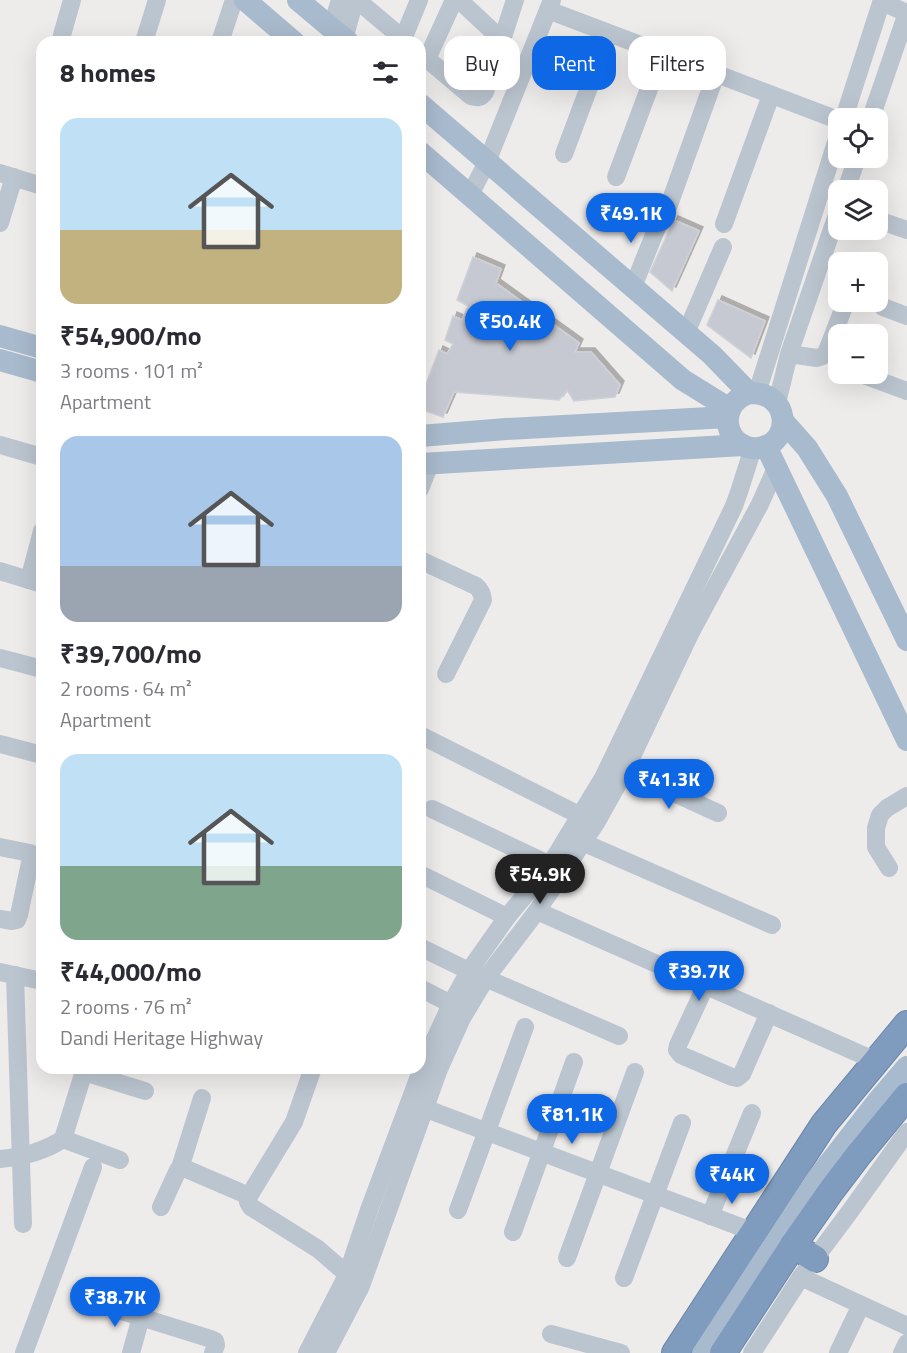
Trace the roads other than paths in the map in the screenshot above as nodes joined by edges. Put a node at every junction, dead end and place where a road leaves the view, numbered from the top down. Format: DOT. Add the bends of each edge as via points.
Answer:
graph roads {
  1 [pos="72,0"];
  2 [pos="158,0"];
  3 [pos="234,0"];
  4 [pos="245,0"];
  5 [pos="298,0"];
  6 [pos="339,0"];
  7 [pos="356,0"];
  8 [pos="419,0"];
  9 [pos="454,0"];
  10 [pos="459,0"];
  11 [pos="516,0"];
  12 [pos="882,1"];
  13 [pos="550,5"];
  14 [pos="907,13"];
  15 [pos="609,34"];
  16 [pos="62,35"];
  17 [pos="146,36"];
  18 [pos="222,36"];
  19 [pos="287,36"];
  20 [pos="341,36"];
  21 [pos="400,36"];
  22 [pos="406,36"];
  23 [pos="498,36"];
  24 [pos="503,36"];
  25 [pos="628,41"];
  26 [pos="426,52"];
  27 [pos="426,58"];
  28 [pos="444,73"];
  29 [pos="726,78"];
  30 [pos="464,90"];
  31 [pos="486,90"];
  32 [pos="649,90"];
  33 [pos="710,90"];
  34 [pos="771,95"];
  35 [pos="847,108"];
  36 [pos="874,108"];
  37 [pos="426,109"];
  38 [pos="828,116"];
  39 [pos="564,154"];
  40 [pos="426,157"];
  41 [pos="487,162"];
  42 [pos="829,168"];
  43 [pos="7,175"];
  44 [pos="616,177"];
  45 [pos="36,184"];
  46 [pos="470,195"];
  47 [pos="0,223"];
  48 [pos="888,223"];
  49 [pos="724,224"];
  50 [pos="907,230"];
  51 [pos="828,240"];
  52 [pos="723,247"];
  53 [pos="633,287"];
  54 [pos="888,309"];
  55 [pos="842,312"];
  56 [pos="907,316"];
  57 [pos="686,333"];
  58 [pos="0,336"];
  59 [pos="36,346"];
  60 [pos="789,354"];
  61 [pos="0,360"];
  62 [pos="36,370"];
  63 [pos="888,384"];
  64 [pos="907,391"];
  65 [pos="767,403"];
  66 [pos="729,413"];
  67 [pos="426,436"];
  68 [pos="0,446"];
  69 [pos="754,446"];
  70 [pos="36,455"];
  71 [pos="426,464"];
  72 [pos="776,468"];
  73 [pos="426,563"];
  74 [pos="0,572"];
  75 [pos="35,582"];
  76 [pos="907,640"];
  77 [pos="0,658"];
  78 [pos="36,667"];
  79 [pos="446,674"];
  80 [pos="426,738"];
  81 [pos="907,740"];
  82 [pos="0,744"];
  83 [pos="36,753"];
  84 [pos="618,767"];
  85 [pos="907,796"];
  86 [pos="432,809"];
  87 [pos="718,813"];
  88 [pos="581,816"];
  89 [pos="576,839"];
  90 [pos="0,847"];
  91 [pos="550,865"];
  92 [pos="889,868"];
  93 [pos="426,876"];
  94 [pos="537,911"];
  95 [pos="507,917"];
  96 [pos="0,919"];
  97 [pos="772,925"];
  98 [pos="426,950"];
  99 [pos="7,974"];
  100 [pos="478,975"];
  101 [pos="36,980"];
  102 [pos="706,986"];
  103 [pos="426,991"];
  104 [pos="452,1004"];
  105 [pos="769,1013"];
  106 [pos="907,1024"];
  107 [pos="525,1027"];
  108 [pos="619,1036"];
  109 [pos="426,1054"];
  110 [pos="876,1060"];
  111 [pos="574,1062"];
  112 [pos="907,1067"];
  113 [pos="635,1072"];
  114 [pos="83,1074"];
  115 [pos="96,1074"];
  116 [pos="311,1074"];
  117 [pos="421,1074"];
  118 [pos="145,1091"];
  119 [pos="202,1098"];
  120 [pos="906,1099"];
  121 [pos="417,1106"];
  122 [pos="752,1113"];
  123 [pos="682,1124"];
  124 [pos="487,1132"];
  125 [pos="907,1132"];
  126 [pos="63,1139"];
  127 [pos="542,1153"];
  128 [pos="21,1156"];
  129 [pos="0,1159"];
  130 [pos="120,1160"];
  131 [pos="93,1167"];
  132 [pos="180,1168"];
  133 [pos="598,1174"];
  134 [pos="655,1195"];
  135 [pos="249,1196"];
  136 [pos="161,1207"];
  137 [pos="458,1210"];
  138 [pos="710,1216"];
  139 [pos="23,1224"];
  140 [pos="513,1232"];
  141 [pos="754,1232"];
  142 [pos="793,1245"];
  143 [pos="567,1258"];
  144 [pos="808,1268"];
  145 [pos="624,1278"];
  146 [pos="354,1280"];
  147 [pos="99,1304"];
  148 [pos="861,1305"];
  149 [pos="141,1317"];
  150 [pos="906,1321"];
  151 [pos="550,1334"];
  152 [pos="907,1343"];
  153 [pos="24,1353"];
  154 [pos="131,1353"];
  155 [pos="213,1353"];
  156 [pos="307,1353"];
  157 [pos="326,1353"];
  158 [pos="621,1353"];
  159 [pos="675,1353"];
  160 [pos="703,1353"];
  161 [pos="723,1353"];
  162 [pos="752,1353"];
  163 [pos="838,1353"];
  164 [pos="902,1353"];
  1 -- 16 [label="street"];
  2 -- 17 [label="street"];
  3 -- 18 [label="street"];
  4 -- 19 [label="main road"];
  5 -- 20 [label="main road"];
  6 -- 20 [label="street"];
  7 -- 20 [label="street"];
  7 -- 21 [label="street"];
  8 -- 22 [label="street"];
  9 -- 26 [label="street"];
  10 -- 23 [label="street"];
  11 -- 24 [label="street"];
  12 -- 14 [label="street"];
  12 -- 35 [label="street"];
  13 -- 15 [label="street"];
  13 -- 41 [label="street"];
  14 -- 36 [label="street"];
  15 -- 25 [label="street"];
  15 -- 39 [label="street"];
  27 -- 28 [label="street"];
  29 -- 34 [label="street"];
  30 -- 31 [label="street" via="477,98"];
  32 -- 44 [label="street"];
  33 -- 53 [label="street"];
  34 -- 38 [label="street"];
  34 -- 49 [label="street"];
  37 -- 41 [label="main road"];
  40 -- 46 [label="main road"];
  41 -- 46 [label="street"];
  41 -- 53 [label="main road"];
  42 -- 65 [label="street"];
  43 -- 45 [label="street"];
  43 -- 47 [label="street"];
  46 -- 66 [label="main road" via="683,380"];
  48 -- 50 [label="street"];
  51 -- 60 [label="street"];
  52 -- 57 [label="street"];
  53 -- 57 [label="main road"];
  54 -- 56 [label="street"];
  55 -- 60 [label="street" via="823,356"];
  57 -- 65 [label="main road"];
  58 -- 59 [label="main road"];
  60 -- 65 [label="street"];
  61 -- 62 [label="main road"];
  63 -- 64 [label="street"];
  65 -- 66 [label="main road" via="738,399"];
  65 -- 69 [label="main road" via="782,429 773,442"];
  65 -- 76 [label="main road" via="807,448 837,496"];
  66 -- 67 [label="main road"];
  66 -- 69 [label="main road" via="728,426 736,441"];
  68 -- 70 [label="street"];
  69 -- 71 [label="main road"];
  69 -- 72 [label="main road"];
  69 -- 84 [label="street" via="734,506"];
  72 -- 81 [label="main road"];
  72 -- 84 [label="street"];
  73 -- 79 [label="street" via="476,586 483,600"];
  74 -- 75 [label="street"];
  77 -- 78 [label="street"];
  80 -- 88 [label="street"];
  82 -- 83 [label="street"];
  84 -- 87 [label="street"];
  84 -- 88 [label="street" via="603,778"];
  84 -- 89 [label="street"];
  85 -- 92 [label="street" via="880,814 876,828 876,847"];
  86 -- 91 [label="street"];
  88 -- 89 [label="street"];
  89 -- 91 [label="street"];
  89 -- 94 [label="street"];
  89 -- 97 [label="street"];
  90 -- 96 [label="street" via="25,851 31,858 20,915 12,921"];
  91 -- 95 [label="street"];
  93 -- 95 [label="street"];
  94 -- 100 [label="street"];
  94 -- 102 [label="street"];
  95 -- 100 [label="street"];
  98 -- 100 [label="street"];
  99 -- 101 [label="street"];
  99 -- 128 [label="street"];
  100 -- 104 [label="street"];
  100 -- 108 [label="street"];
  100 -- 121 [label="street" via="439,1069"];
  102 -- 105 [label="street"];
  102 -- 105 [label="street" via="677,1050 732,1077 741,1074"];
  103 -- 104 [label="street"];
  104 -- 109 [label="street"];
  105 -- 110 [label="street"];
  106 -- 110 [label="highway"];
  107 -- 124 [label="street"];
  110 -- 141 [label="highway" via="824,1124"];
  111 -- 127 [label="street"];
  112 -- 160 [label="main road" via="817,1179"];
  113 -- 133 [label="street"];
  114 -- 126 [label="street"];
  115 -- 118 [label="street"];
  116 -- 135 [label="street" via="294,1122"];
  117 -- 121 [label="street"];
  119 -- 132 [label="street"];
  120 -- 142 [label="highway" via="831,1191"];
  121 -- 124 [label="street"];
  121 -- 146 [label="street"];
  122 -- 138 [label="street"];
  123 -- 134 [label="street"];
  124 -- 127 [label="street"];
  124 -- 137 [label="street"];
  125 -- 144 [label="street"];
  126 -- 128 [label="street"];
  126 -- 130 [label="street"];
  127 -- 133 [label="street"];
  127 -- 140 [label="street"];
  128 -- 129 [label="street"];
  128 -- 139 [label="street"];
  131 -- 153 [label="street"];
  132 -- 135 [label="street"];
  132 -- 136 [label="street"];
  133 -- 134 [label="street"];
  133 -- 143 [label="street"];
  134 -- 138 [label="street"];
  134 -- 145 [label="street"];
  135 -- 146 [label="street" via="251,1207 318,1249"];
  138 -- 141 [label="street"];
  141 -- 159 [label="highway"];
  142 -- 144 [label="highway"];
  142 -- 161 [label="highway"];
  144 -- 148 [label="street"];
  144 -- 162 [label="street"];
  146 -- 156 [label="street"];
  146 -- 157 [label="street"];
  147 -- 149 [label="street"];
  148 -- 150 [label="street"];
  148 -- 163 [label="street"];
  149 -- 154 [label="street"];
  149 -- 155 [label="street" via="211,1338 216,1346"];
  151 -- 158 [label="street"];
  152 -- 164 [label="street"];
}
